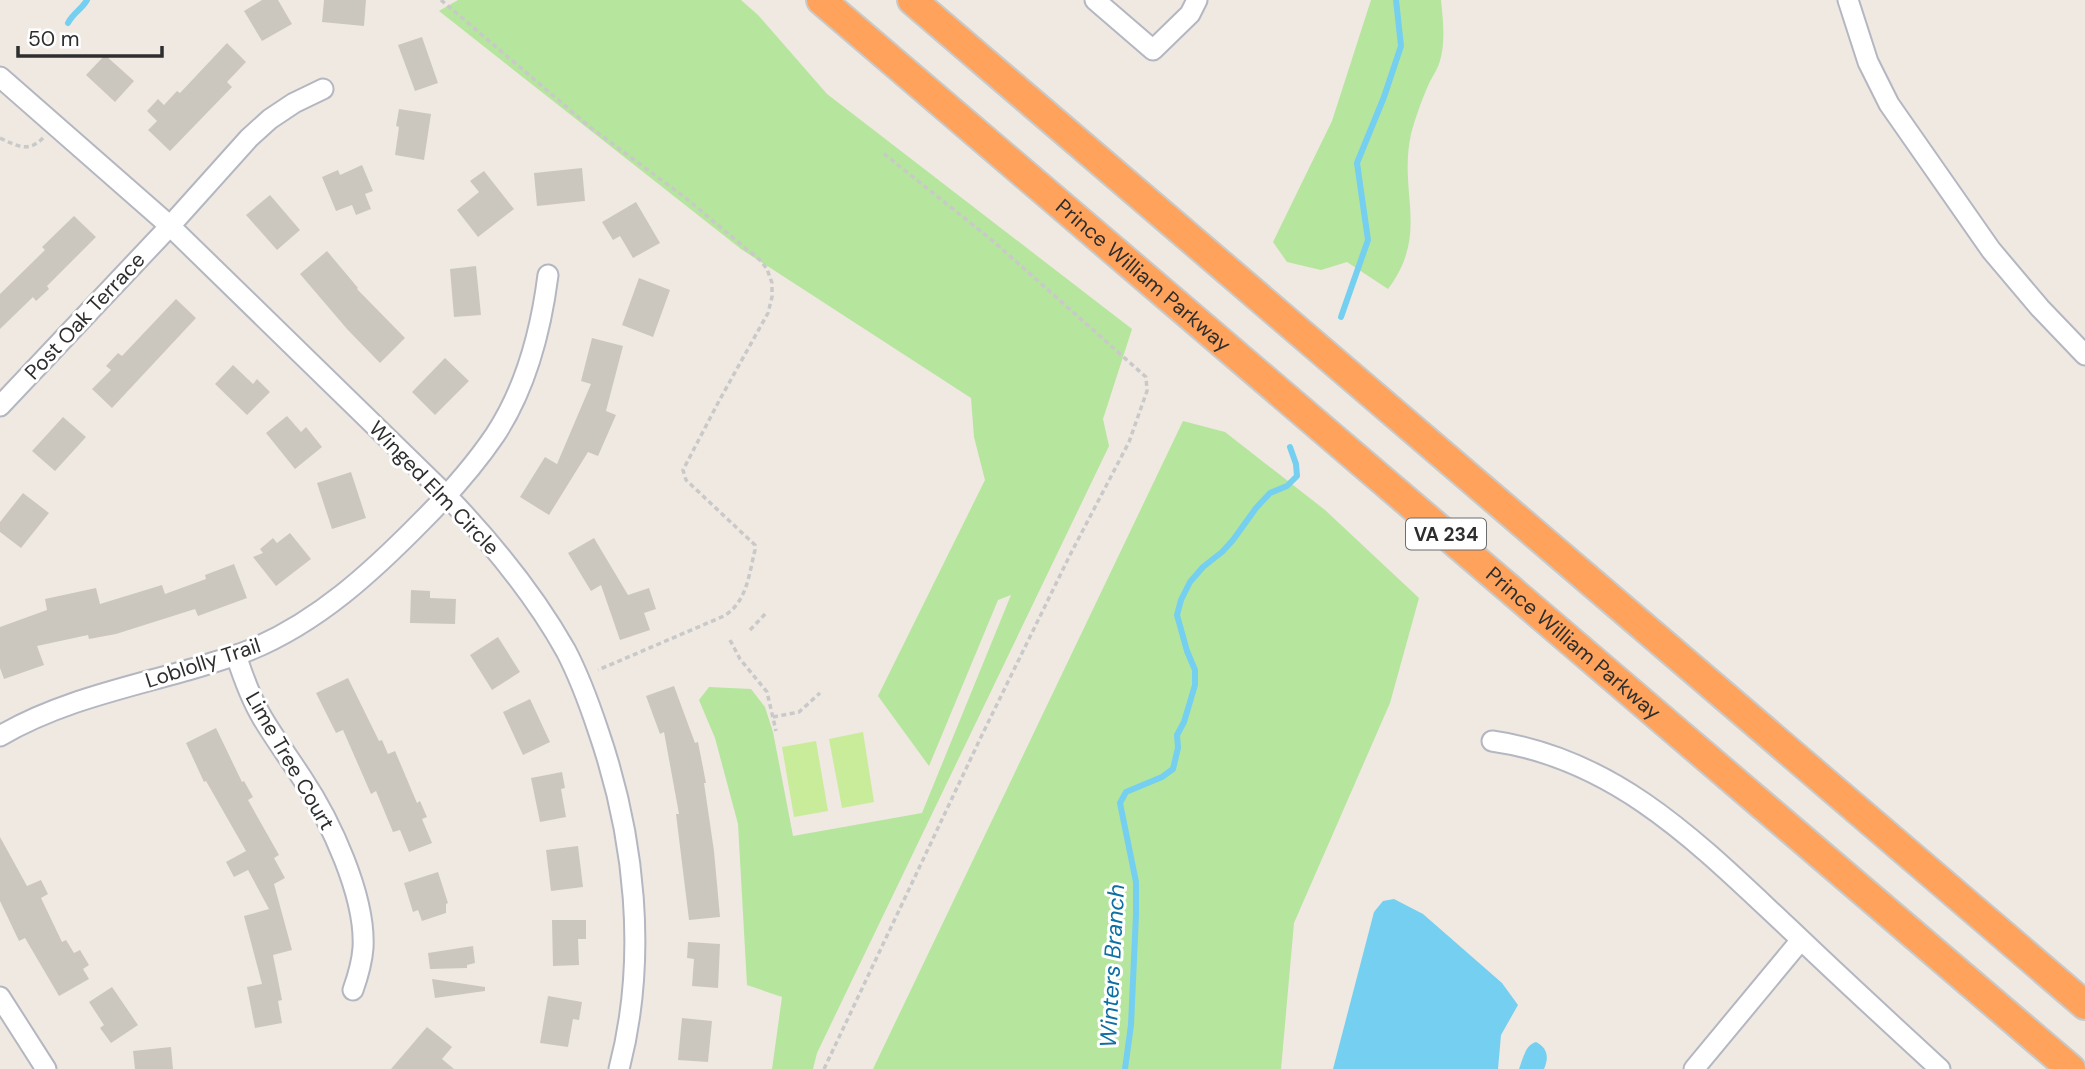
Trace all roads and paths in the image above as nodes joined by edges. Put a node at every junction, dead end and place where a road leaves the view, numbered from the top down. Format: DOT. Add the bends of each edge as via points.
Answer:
graph roads {
  1 [pos="441,0"];
  2 [pos="821,0"];
  3 [pos="912,0"];
  4 [pos="1095,0"];
  5 [pos="1196,0"];
  6 [pos="1848,0"];
  7 [pos="0,77"];
  8 [pos="323,89"];
  9 [pos="36,109"];
  10 [pos="0,138"];
  11 [pos="883,153"];
  12 [pos="170,226"];
  13 [pos="548,275"];
  14 [pos="2085,355"];
  15 [pos="0,406"];
  16 [pos="447,496"];
  17 [pos="767,611"];
  18 [pos="750,630"];
  19 [pos="730,640"];
  20 [pos="236,655"];
  21 [pos="598,670"];
  22 [pos="820,693"];
  23 [pos="773,717"];
  24 [pos="776,731"];
  25 [pos="0,736"];
  26 [pos="1492,741"];
  27 [pos="1801,940"];
  28 [pos="353,990"];
  29 [pos="0,997"];
  30 [pos="2085,1005"];
  31 [pos="46,1069"];
  32 [pos="619,1069"];
  33 [pos="824,1069"];
  34 [pos="1694,1069"];
  35 [pos="1940,1069"];
  36 [pos="2071,1069"];
  1 -- 21 [label="path" via="590,127 753,254 769,273 768,313 683,470 686,481 756,548 741,599 722,620"];
  2 -- 36 [label="highway, Prince William Parkway / VA 234"];
  3 -- 30 [label="highway, VA 234"];
  4 -- 5 [label="street" via="1153,50 1190,14"];
  6 -- 14 [label="street" via="1868,62 1889,104 1991,250"];
  7 -- 9 [label="street, Winged Elm Circle"];
  8 -- 12 [label="street, Post Oak Terrace" via="270,119"];
  9 -- 10 [label="path" via="43,138 38,143 28,148"];
  9 -- 12 [label="street, Winged Elm Circle"];
  11 -- 33 [label="path" via="993,241 1146,377 1147,391 1129,442 981,737"];
  12 -- 15 [label="street, Post Oak Terrace"];
  12 -- 16 [label="street, Winged Elm Circle"];
  13 -- 16 [label="street, Loblolly Trail" via="542,317 516,394 496,434"];
  16 -- 20 [label="street, Loblolly Trail" via="355,585 290,630"];
  16 -- 32 [label="street, Winged Elm Circle" via="543,614 567,653 607,755 620,808 634,912 631,1011"];
  17 -- 18 [label="path"];
  19 -- 23 [label="path" via="765,689"];
  20 -- 25 [label="street, Loblolly Trail" via="84,699"];
  20 -- 28 [label="street, Lime Tree Court" via="262,717 321,811 356,898 363,948"];
  22 -- 23 [label="path" via="797,713"];
  23 -- 24 [label="path"];
  26 -- 27 [label="street" via="1550,756 1636,797 1723,865"];
  27 -- 34 [label="street"];
  27 -- 35 [label="street"];
  29 -- 31 [label="street"];
}
